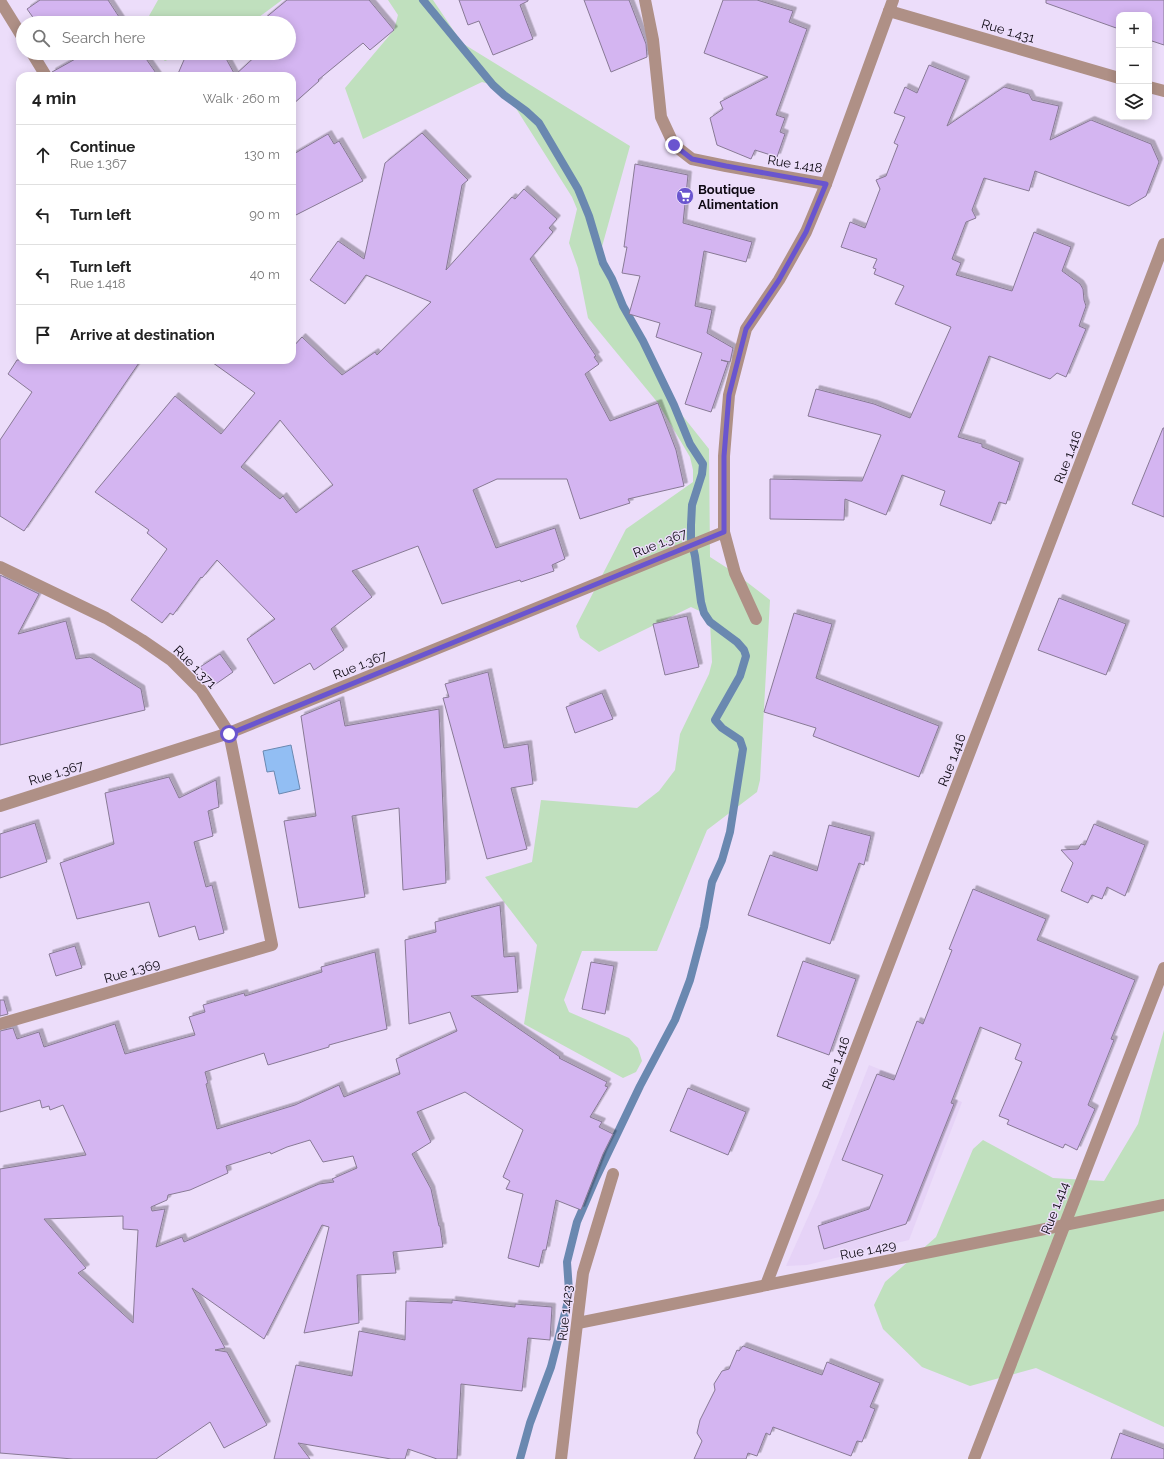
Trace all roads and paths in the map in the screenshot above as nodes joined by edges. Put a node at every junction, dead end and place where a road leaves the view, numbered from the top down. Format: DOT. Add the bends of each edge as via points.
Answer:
graph roads {
  1 [pos="645,0"];
  2 [pos="0,1"];
  3 [pos="891,5"];
  4 [pos="16,27"];
  5 [pos="36,60"];
  6 [pos="44,72"];
  7 [pos="1116,77"];
  8 [pos="1152,87"];
  9 [pos="1164,91"];
  10 [pos="826,184"];
  11 [pos="1164,244"];
  12 [pos="724,532"];
  13 [pos="0,567"];
  14 [pos="756,618"];
  15 [pos="229,734"];
  16 [pos="0,806"];
  17 [pos="272,945"];
  18 [pos="1164,968"];
  19 [pos="0,1024"];
  20 [pos="613,1174"];
  21 [pos="1164,1205"];
  22 [pos="1064,1225"];
  23 [pos="766,1285"];
  24 [pos="578,1323"];
  25 [pos="561,1459"];
  26 [pos="974,1459"];
  1 -- 10 [label="street, Rue 1.418" via="654,40 661,117 674,145 692,159"];
  2 -- 4 [label="street"];
  3 -- 7 [label="street, Rue 1.431"];
  3 -- 10 [label="street, Rue 1.418"];
  5 -- 6 [label="street"];
  8 -- 9 [label="street"];
  10 -- 12 [label="street" via="806,232 779,280 746,329 729,395 724,456"];
  11 -- 23 [label="street, Rue 1.416"];
  12 -- 14 [label="street" via="735,573"];
  12 -- 15 [label="street, Rue 1.367"];
  13 -- 15 [label="street, Rue 1.371" via="106,618 171,660 201,690"];
  15 -- 16 [label="street, Rue 1.367"];
  15 -- 17 [label="street, Rue 1.371"];
  17 -- 19 [label="street, Rue 1.369"];
  18 -- 22 [label="street, Rue 1.414"];
  20 -- 24 [label="street, Rue 1.423" via="584,1273"];
  21 -- 22 [label="street, Rue 1.429"];
  22 -- 23 [label="street, Rue 1.429"];
  22 -- 26 [label="street, Rue 1.414"];
  23 -- 24 [label="street, Rue 1.429"];
  24 -- 25 [label="street, Rue 1.423"];
}
